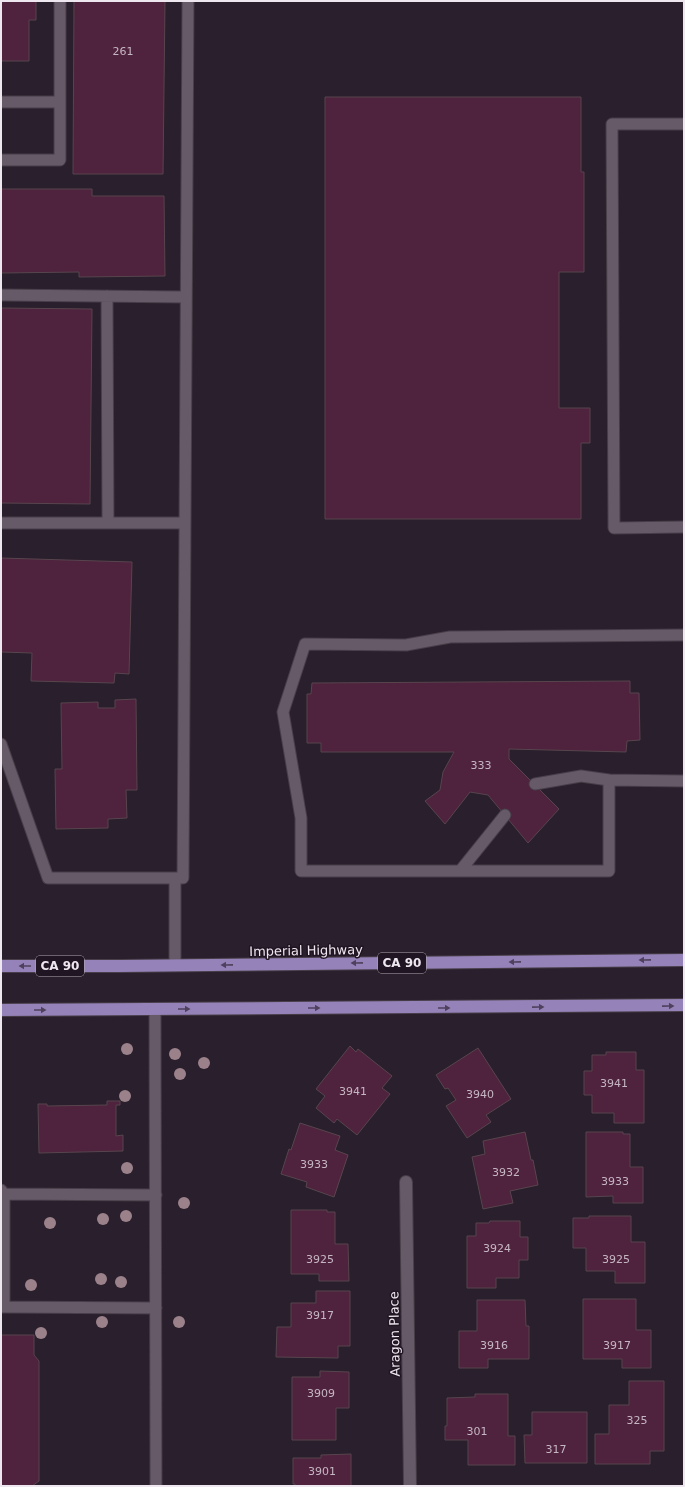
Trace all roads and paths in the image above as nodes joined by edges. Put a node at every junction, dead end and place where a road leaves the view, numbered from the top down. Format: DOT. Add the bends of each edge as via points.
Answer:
graph roads {
  1 [pos="60,1"];
  2 [pos="188,1"];
  3 [pos="1,102"];
  4 [pos="60,102"];
  5 [pos="684,124"];
  6 [pos="1,160"];
  7 [pos="1,295"];
  8 [pos="108,296"];
  9 [pos="186,298"];
  10 [pos="1,524"];
  11 [pos="108,524"];
  12 [pos="185,524"];
  13 [pos="684,527"];
  14 [pos="684,635"];
  15 [pos="1,744"];
  16 [pos="609,780"];
  17 [pos="684,781"];
  18 [pos="535,784"];
  19 [pos="505,815"];
  20 [pos="460,871"];
  21 [pos="175,878"];
  22 [pos="684,960"];
  23 [pos="175,965"];
  24 [pos="1,966"];
  25 [pos="684,1005"];
  26 [pos="155,1009"];
  27 [pos="1,1010"];
  28 [pos="406,1182"];
  29 [pos="3,1192"];
  30 [pos="156,1195"];
  31 [pos="3,1307"];
  32 [pos="156,1308"];
  33 [pos="156,1486"];
  34 [pos="410,1486"];
  1 -- 4 [label="lane"];
  2 -- 9 [label="lane"];
  3 -- 4 [label="lane"];
  4 -- 6 [label="lane" via="60,160"];
  5 -- 13 [label="lane" via="612,124 614,528"];
  7 -- 8 [label="lane"];
  8 -- 9 [label="lane"];
  8 -- 11 [label="lane"];
  9 -- 12 [label="lane"];
  10 -- 11 [label="lane"];
  11 -- 12 [label="lane"];
  12 -- 21 [label="lane" via="183,878"];
  14 -- 20 [label="lane" via="450,637 406,645 305,644 283,712 301,818 301,871"];
  15 -- 21 [label="lane" via="48,878"];
  16 -- 17 [label="lane"];
  16 -- 18 [label="lane" via="581,776"];
  16 -- 20 [label="lane" via="609,871"];
  19 -- 20 [label="lane"];
  21 -- 23 [label="lane"];
  22 -- 23 [label="main road, Imperial Highway / CA 90, one-way"];
  23 -- 24 [label="main road, Imperial Highway / CA 90, one-way"];
  26 -- 25 [label="main road, one-way"];
  27 -- 26 [label="main road, one-way"];
  26 -- 30 [label="lane"];
  28 -- 34 [label="street, Aragon Place"];
  29 -- 30 [label="lane"];
  29 -- 31 [label="lane"];
  30 -- 32 [label="lane"];
  31 -- 32 [label="lane"];
  32 -- 33 [label="lane"];
}
